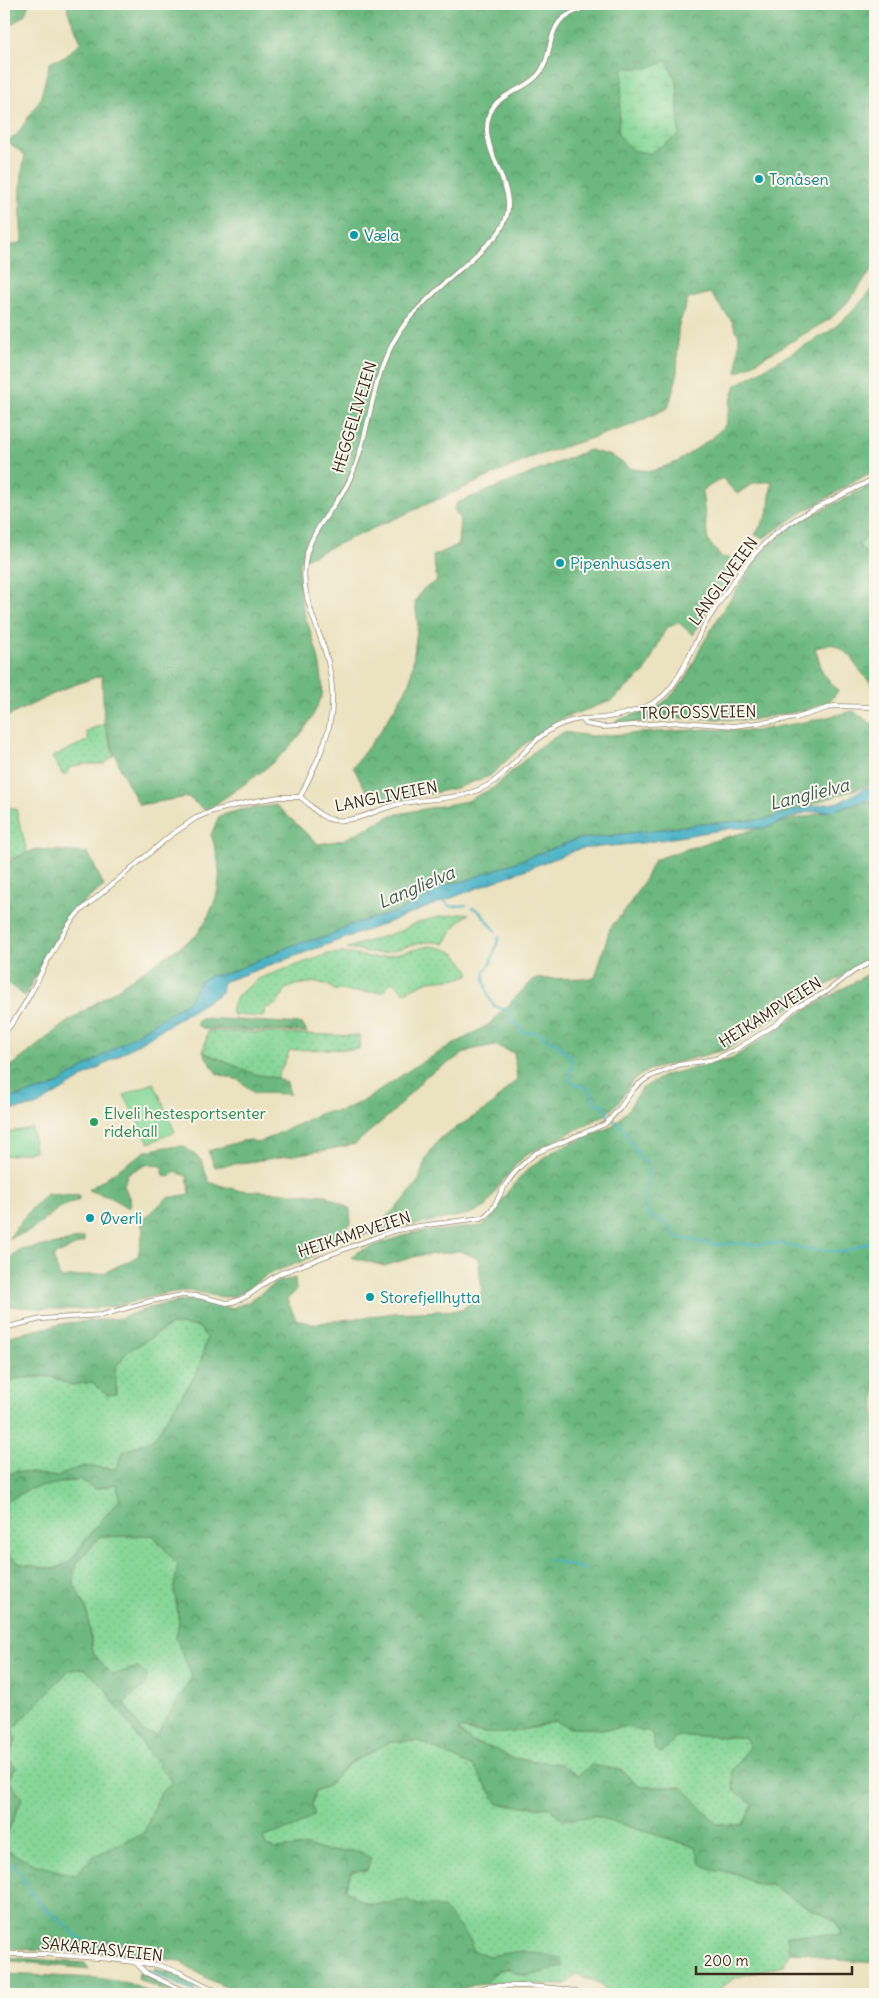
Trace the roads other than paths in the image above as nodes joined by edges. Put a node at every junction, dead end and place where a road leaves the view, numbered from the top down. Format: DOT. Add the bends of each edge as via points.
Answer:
graph roads {
  1 [pos="592,4"];
  2 [pos="875,478"];
  3 [pos="875,707"];
  4 [pos="582,719"];
  5 [pos="300,796"];
  6 [pos="875,960"];
  7 [pos="4,1034"];
  8 [pos="4,1328"];
  9 [pos="4,1954"];
  10 [pos="135,1962"];
  11 [pos="190,1994"];
  12 [pos="222,1994"];
  13 [pos="465,1994"];
  14 [pos="584,1994"];
  1 -- 5 [label="street, HEGGELIVEIEN" via="561,20 541,70 531,81 500,98 492,109 487,132 508,197 505,223 489,243 414,313 394,340 380,369 351,475 308,549 305,590 329,667 332,711 322,752"];
  2 -- 4 [label="street, LANGLIVEIEN" via="802,516 766,542 718,604 702,628 677,680 662,697 624,713"];
  3 -- 4 [label="street, TROFOSSVEIEN" via="834,706 796,718 738,726 681,722 603,727 586,724"];
  4 -- 5 [label="street, LANGLIVEIEN" via="550,730 495,781 467,793 399,804 335,820 322,816"];
  5 -- 7 [label="street" via="263,799 213,811 171,835 89,902 72,920"];
  6 -- 8 [label="street, HEIKAMPVEIEN" via="796,1007 775,1025 734,1050 715,1059 678,1065 647,1078 634,1088 605,1124 530,1158 514,1173 488,1214 481,1218 386,1234 281,1273 250,1295 232,1302 182,1295 102,1315 41,1319"];
  9 -- 10 [label="street, SAKARIASVEIEN"];
  10 -- 11 [label="street" via="146,1973"];
  10 -- 12 [label="street, SAKARIASVEIEN" via="170,1968"];
  13 -- 14 [label="street" via="502,1986 564,1989"];
}
